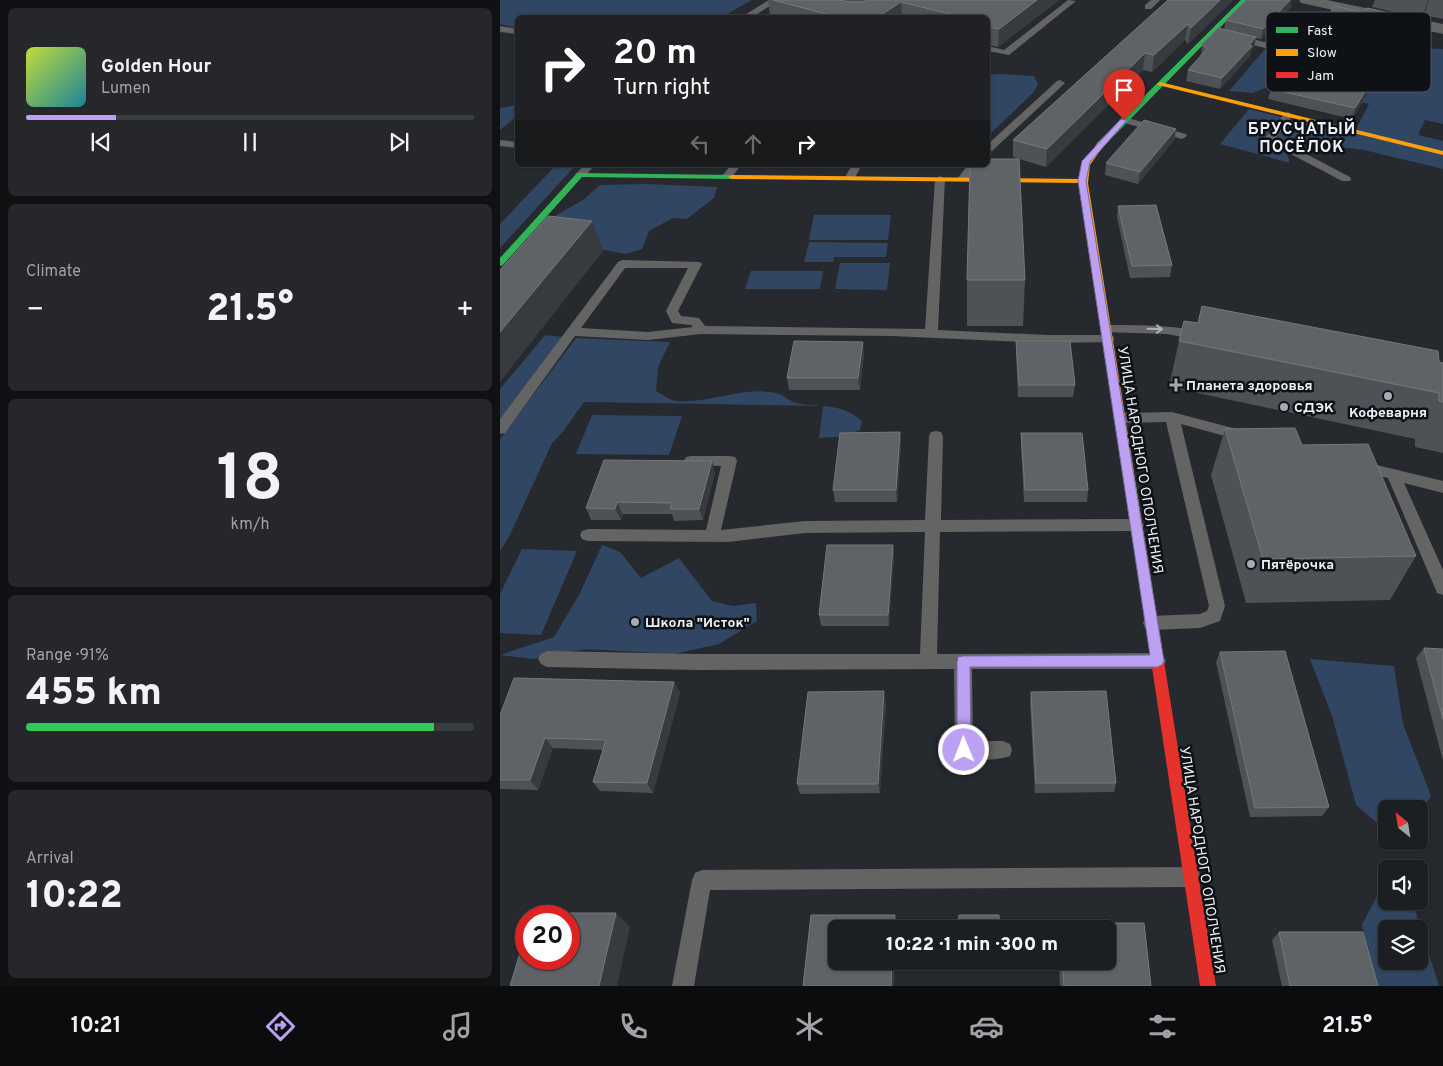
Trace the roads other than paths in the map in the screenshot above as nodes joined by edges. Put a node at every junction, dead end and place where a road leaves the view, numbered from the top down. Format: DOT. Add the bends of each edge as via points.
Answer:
graph roads {
  1 [pos="775,0"];
  2 [pos="1156,0"];
  3 [pos="1244,0"];
  4 [pos="1306,0"];
  5 [pos="1072,2"];
  6 [pos="1148,7"];
  7 [pos="1365,12"];
  8 [pos="749,15"];
  9 [pos="500,29"];
  10 [pos="515,32"];
  11 [pos="1211,33"];
  12 [pos="1266,45"];
  13 [pos="990,50"];
  14 [pos="1060,83"];
  15 [pos="1160,84"];
  16 [pos="1288,115"];
  17 [pos="1124,120"];
  18 [pos="1182,136"];
  19 [pos="500,143"];
  20 [pos="515,145"];
  21 [pos="990,147"];
  22 [pos="1443,153"];
  23 [pos="588,167"];
  24 [pos="734,167"];
  25 [pos="856,167"];
  26 [pos="971,167"];
  27 [pos="580,175"];
  28 [pos="727,176"];
  29 [pos="850,177"];
  30 [pos="940,179"];
  31 [pos="962,179"];
  32 [pos="1346,179"];
  33 [pos="1082,181"];
  34 [pos="500,263"];
  35 [pos="701,330"];
  36 [pos="572,332"];
  37 [pos="931,334"];
  38 [pos="1107,334"];
  39 [pos="1210,338"];
  40 [pos="1120,418"];
  41 [pos="1172,418"];
  42 [pos="500,429"];
  43 [pos="936,436"];
  44 [pos="1260,440"];
  45 [pos="679,461"];
  46 [pos="1345,462"];
  47 [pos="1393,474"];
  48 [pos="1443,487"];
  49 [pos="1136,525"];
  50 [pos="932,527"];
  51 [pos="588,535"];
  52 [pos="712,536"];
  53 [pos="1443,588"];
  54 [pos="1151,623"];
  55 [pos="547,659"];
  56 [pos="928,661"];
  57 [pos="1157,661"];
  58 [pos="963,662"];
  59 [pos="1003,750"];
  60 [pos="1191,877"];
  61 [pos="683,986"];
  62 [pos="1208,986"];
  1 -- 8 [label="lane"];
  2 -- 6 [label="lane"];
  3 -- 11 [label="main road, УЛИЦА НАРОДНОГО ОПОЛЧЕНИЯ"];
  4 -- 7 [label="street"];
  5 -- 13 [label="lane" via="1006,54"];
  9 -- 10 [label="lane"];
  11 -- 12 [label="lane"];
  11 -- 15 [label="main road, УЛИЦА НАРОДНОГО ОПОЛЧЕНИЯ"];
  14 -- 21 [label="lane"];
  15 -- 16 [label="main road"];
  15 -- 17 [label="main road, УЛИЦА НАРОДНОГО ОПОЛЧЕНИЯ"];
  16 -- 22 [label="main road"];
  16 -- 32 [label="lane" via="1270,139"];
  17 -- 18 [label="lane"];
  17 -- 33 [label="main road, УЛИЦА НАРОДНОГО ОПОЛЧЕНИЯ" via="1086,161"];
  19 -- 20 [label="lane"];
  23 -- 27 [label="lane"];
  24 -- 28 [label="lane"];
  25 -- 29 [label="lane"];
  26 -- 31 [label="lane"];
  27 -- 28 [label="main road"];
  27 -- 34 [label="main road"];
  28 -- 29 [label="main road"];
  29 -- 30 [label="main road"];
  30 -- 31 [label="main road"];
  30 -- 37 [label="lane"];
  31 -- 33 [label="main road"];
  33 -- 38 [label="main road, УЛИЦА НАРОДНОГО ОПОЛЧЕНИЯ"];
  35 -- 36 [label="lane" via="648,336"];
  35 -- 36 [label="lane" via="695,321 676,320 672,311 696,264 652,263 622,264"];
  35 -- 37 [label="lane"];
  36 -- 42 [label="lane"];
  37 -- 38 [label="lane"];
  38 -- 39 [label="lane, one-way" via="1168,330"];
  38 -- 40 [label="main road, УЛИЦА НАРОДНОГО ОПОЛЧЕНИЯ"];
  40 -- 41 [label="lane"];
  40 -- 49 [label="main road, УЛИЦА НАРОДНОГО ОПОЛЧЕНИЯ"];
  41 -- 44 [label="lane"];
  41 -- 54 [label="lane" via="1217,606 1214,616 1200,622"];
  43 -- 50 [label="lane"];
  45 -- 52 [label="lane" via="730,461"];
  46 -- 47 [label="lane"];
  47 -- 48 [label="lane"];
  47 -- 53 [label="lane"];
  49 -- 50 [label="lane"];
  49 -- 54 [label="main road, УЛИЦА НАРОДНОГО ОПОЛЧЕНИЯ"];
  50 -- 52 [label="lane" via="805,527"];
  50 -- 56 [label="lane"];
  51 -- 52 [label="lane"];
  54 -- 57 [label="main road, УЛИЦА НАРОДНОГО ОПОЛЧЕНИЯ"];
  55 -- 56 [label="lane"];
  56 -- 58 [label="lane"];
  57 -- 58 [label="lane"];
  57 -- 60 [label="main road, УЛИЦА НАРОДНОГО ОПОЛЧЕНИЯ"];
  58 -- 59 [label="lane" via="964,750"];
  60 -- 61 [label="lane" via="702,880"];
  60 -- 62 [label="main road, УЛИЦА НАРОДНОГО ОПОЛЧЕНИЯ"];
}
